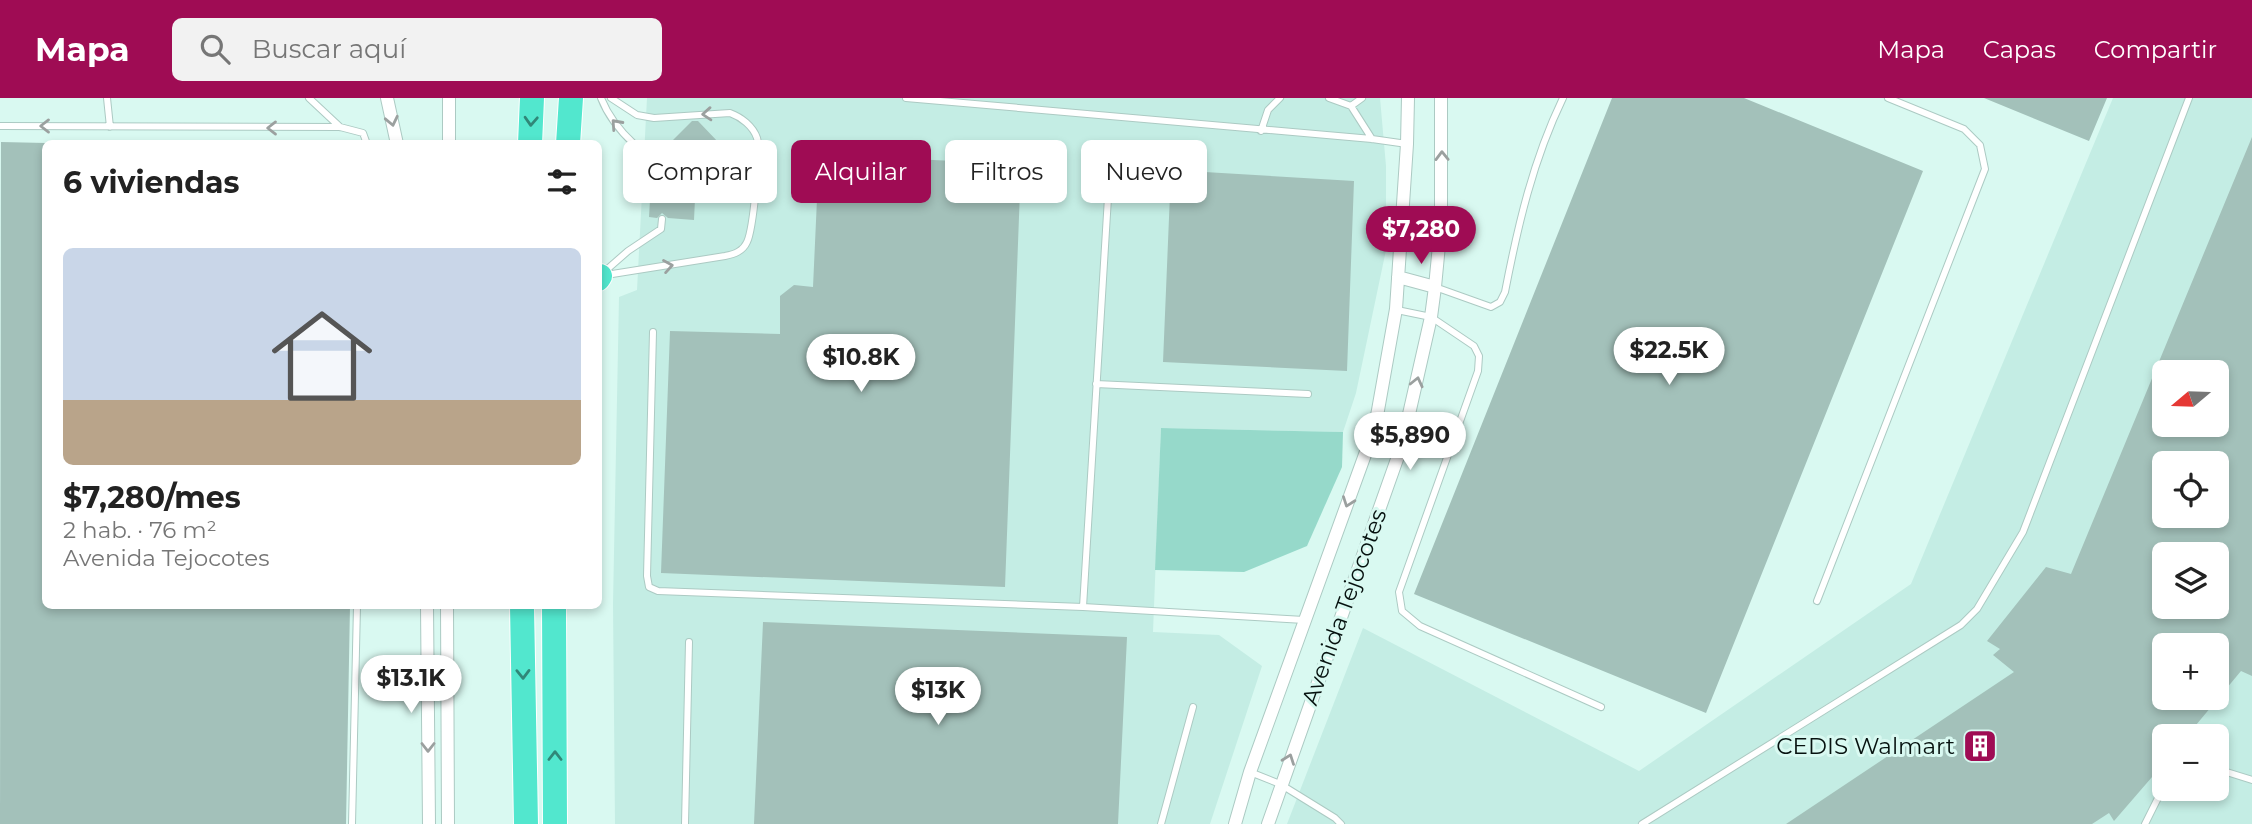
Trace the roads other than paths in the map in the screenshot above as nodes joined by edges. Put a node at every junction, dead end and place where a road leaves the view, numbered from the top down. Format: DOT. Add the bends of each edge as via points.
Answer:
graph roads {
  1 [pos="107,98"];
  2 [pos="309,98"];
  3 [pos="387,98"];
  4 [pos="449,98"];
  5 [pos="532,98"];
  6 [pos="571,98"];
  7 [pos="601,98"];
  8 [pos="611,98"];
  9 [pos="906,98"];
  10 [pos="1280,98"];
  11 [pos="1329,98"];
  12 [pos="1362,98"];
  13 [pos="1408,98"];
  14 [pos="1441,98"];
  15 [pos="1563,98"];
  16 [pos="1888,98"];
  17 [pos="2189,98"];
  18 [pos="1351,106"];
  19 [pos="0,126"];
  20 [pos="110,127"];
  21 [pos="340,127"];
  22 [pos="1261,131"];
  23 [pos="1372,139"];
  24 [pos="365,140"];
  25 [pos="396,140"];
  26 [pos="449,140"];
  27 [pos="530,140"];
  28 [pos="568,140"];
  29 [pos="630,140"];
  30 [pos="1407,144"];
  31 [pos="1107,203"];
  32 [pos="662,219"];
  33 [pos="602,274"];
  34 [pos="602,276"];
  35 [pos="1398,276"];
  36 [pos="1435,286"];
  37 [pos="1396,309"];
  38 [pos="1431,317"];
  39 [pos="653,332"];
  40 [pos="1096,384"];
  41 [pos="1308,394"];
  42 [pos="1817,601"];
  43 [pos="1083,607"];
  44 [pos="357,609"];
  45 [pos="427,609"];
  46 [pos="447,609"];
  47 [pos="522,609"];
  48 [pos="554,609"];
  49 [pos="1306,620"];
  50 [pos="689,642"];
  51 [pos="1193,707"];
  52 [pos="1601,707"];
  53 [pos="1250,772"];
  54 [pos="2229,773"];
  55 [pos="2252,780"];
  56 [pos="1280,784"];
  57 [pos="2156,801"];
  58 [pos="352,824"];
  59 [pos="429,824"];
  60 [pos="448,824"];
  61 [pos="526,824"];
  62 [pos="555,824"];
  63 [pos="685,824"];
  64 [pos="1161,824"];
  65 [pos="1235,824"];
  66 [pos="1268,824"];
  67 [pos="1340,824"];
  68 [pos="1642,824"];
  69 [pos="2145,824"];
  1 -- 20 [label="lane"];
  2 -- 21 [label="lane"];
  3 -- 25 [label="street, one-way"];
  4 -- 26 [label="street"];
  5 -- 27 [label="highway, one-way"];
  6 -- 28 [label="highway"];
  29 -- 7 [label="lane, one-way"];
  34 -- 8 [label="lane, one-way" via="741,250 749,236 759,151 750,126 730,113 654,118 637,115"];
  9 -- 22 [label="lane"];
  10 -- 22 [label="lane" via="1268,110"];
  11 -- 18 [label="lane"];
  12 -- 18 [label="lane"];
  13 -- 30 [label="street, Avenida Tejocotes"];
  36 -- 14 [label="street, Avenida Tejocotes, one-way" via="1441,224"];
  15 -- 36 [label="lane" via="1523,203 1500,302 1490,307"];
  16 -- 42 [label="lane" via="1964,129 1980,145 1985,169"];
  17 -- 68 [label="lane" via="2023,533 1977,609 1961,625"];
  18 -- 23 [label="lane"];
  20 -- 19 [label="lane, one-way"];
  21 -- 20 [label="lane, one-way"];
  21 -- 24 [label="lane" via="363,134"];
  22 -- 23 [label="lane"];
  23 -- 30 [label="lane"];
  30 -- 35 [label="street, Avenida Tejocotes"];
  31 -- 40 [label="lane"];
  32 -- 33 [label="lane" via="661,229"];
  35 -- 36 [label="street"];
  35 -- 37 [label="street, Avenida Tejocotes"];
  36 -- 38 [label="street, Avenida Tejocotes"];
  37 -- 38 [label="lane"];
  37 -- 49 [label="street, Avenida Tejocotes, one-way" via="1375,427"];
  38 -- 52 [label="lane" via="1474,346 1478,371 1399,592 1402,611 1420,626"];
  56 -- 38 [label="street, Avenida Tejocotes, one-way" via="1402,445"];
  39 -- 43 [label="lane" via="649,587 658,591"];
  40 -- 41 [label="lane"];
  40 -- 43 [label="lane"];
  43 -- 49 [label="lane"];
  44 -- 58 [label="lane"];
  45 -- 59 [label="street, one-way"];
  46 -- 60 [label="street"];
  47 -- 61 [label="highway, one-way"];
  62 -- 48 [label="highway, one-way"];
  49 -- 53 [label="street, Avenida Tejocotes"];
  50 -- 63 [label="lane"];
  51 -- 64 [label="lane"];
  53 -- 56 [label="lane"];
  53 -- 65 [label="street, Avenida Tejocotes"];
  54 -- 55 [label="lane"];
  56 -- 66 [label="street, Avenida Tejocotes"];
  56 -- 67 [label="lane"];
  57 -- 69 [label="lane"];
}
